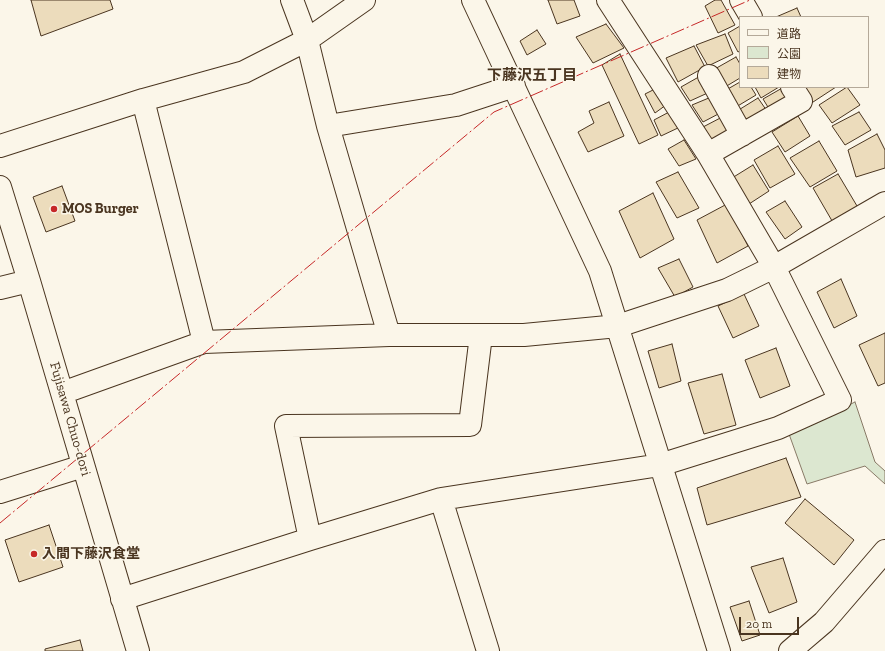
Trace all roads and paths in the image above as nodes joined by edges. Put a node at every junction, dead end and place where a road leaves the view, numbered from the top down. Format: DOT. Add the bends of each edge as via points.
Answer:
graph roads {
  1 [pos="292,0"];
  2 [pos="364,0"];
  3 [pos="473,0"];
  4 [pos="608,0"];
  5 [pos="307,40"];
  6 [pos="709,76"];
  7 [pos="514,86"];
  8 [pos="793,88"];
  9 [pos="143,100"];
  10 [pos="328,126"];
  11 [pos="742,135"];
  12 [pos="0,146"];
  13 [pos="708,154"];
  14 [pos="0,187"];
  15 [pos="885,203"];
  16 [pos="774,267"];
  17 [pos="29,280"];
  18 [pos="0,288"];
  19 [pos="618,326"];
  20 [pos="390,335"];
  21 [pos="481,335"];
  22 [pos="204,342"];
  23 [pos="62,393"];
  24 [pos="660,465"];
  25 [pos="83,466"];
  26 [pos="1,489"];
  27 [pos="441,500"];
  28 [pos="310,539"];
  29 [pos="885,550"];
  30 [pos="122,599"];
  31 [pos="138,651"];
  32 [pos="488,651"];
  33 [pos="719,651"];
  34 [pos="790,651"];
  1 -- 5 [label="street"];
  2 -- 5 [label="street"];
  3 -- 7 [label="street"];
  4 -- 13 [label="street"];
  5 -- 9 [label="street" via="244,72"];
  5 -- 10 [label="street"];
  6 -- 11 [label="street"];
  7 -- 10 [label="street" via="456,105"];
  7 -- 19 [label="street" via="600,271"];
  8 -- 11 [label="street" via="801,101"];
  9 -- 12 [label="street"];
  9 -- 22 [label="street"];
  10 -- 20 [label="street"];
  11 -- 13 [label="street"];
  13 -- 16 [label="street"];
  14 -- 17 [label="street, Fujisawa Chuo-dori"];
  15 -- 16 [label="street"];
  16 -- 19 [label="street" via="726,290"];
  16 -- 24 [label="street" via="840,400 778,428"];
  17 -- 18 [label="street"];
  17 -- 23 [label="street, Fujisawa Chuo-dori"];
  19 -- 21 [label="street" via="524,335"];
  19 -- 24 [label="street"];
  20 -- 21 [label="street"];
  20 -- 22 [label="street"];
  21 -- 28 [label="street" via="470,425 286,426"];
  22 -- 23 [label="street"];
  23 -- 25 [label="street, Fujisawa Chuo-dori"];
  24 -- 27 [label="street"];
  24 -- 33 [label="street"];
  25 -- 26 [label="street"];
  25 -- 30 [label="street, Fujisawa Chuo-dori"];
  27 -- 28 [label="street"];
  27 -- 32 [label="street"];
  28 -- 30 [label="street"];
  29 -- 34 [label="street" via="824,622"];
  30 -- 31 [label="street, Fujisawa Chuo-dori"];
}
